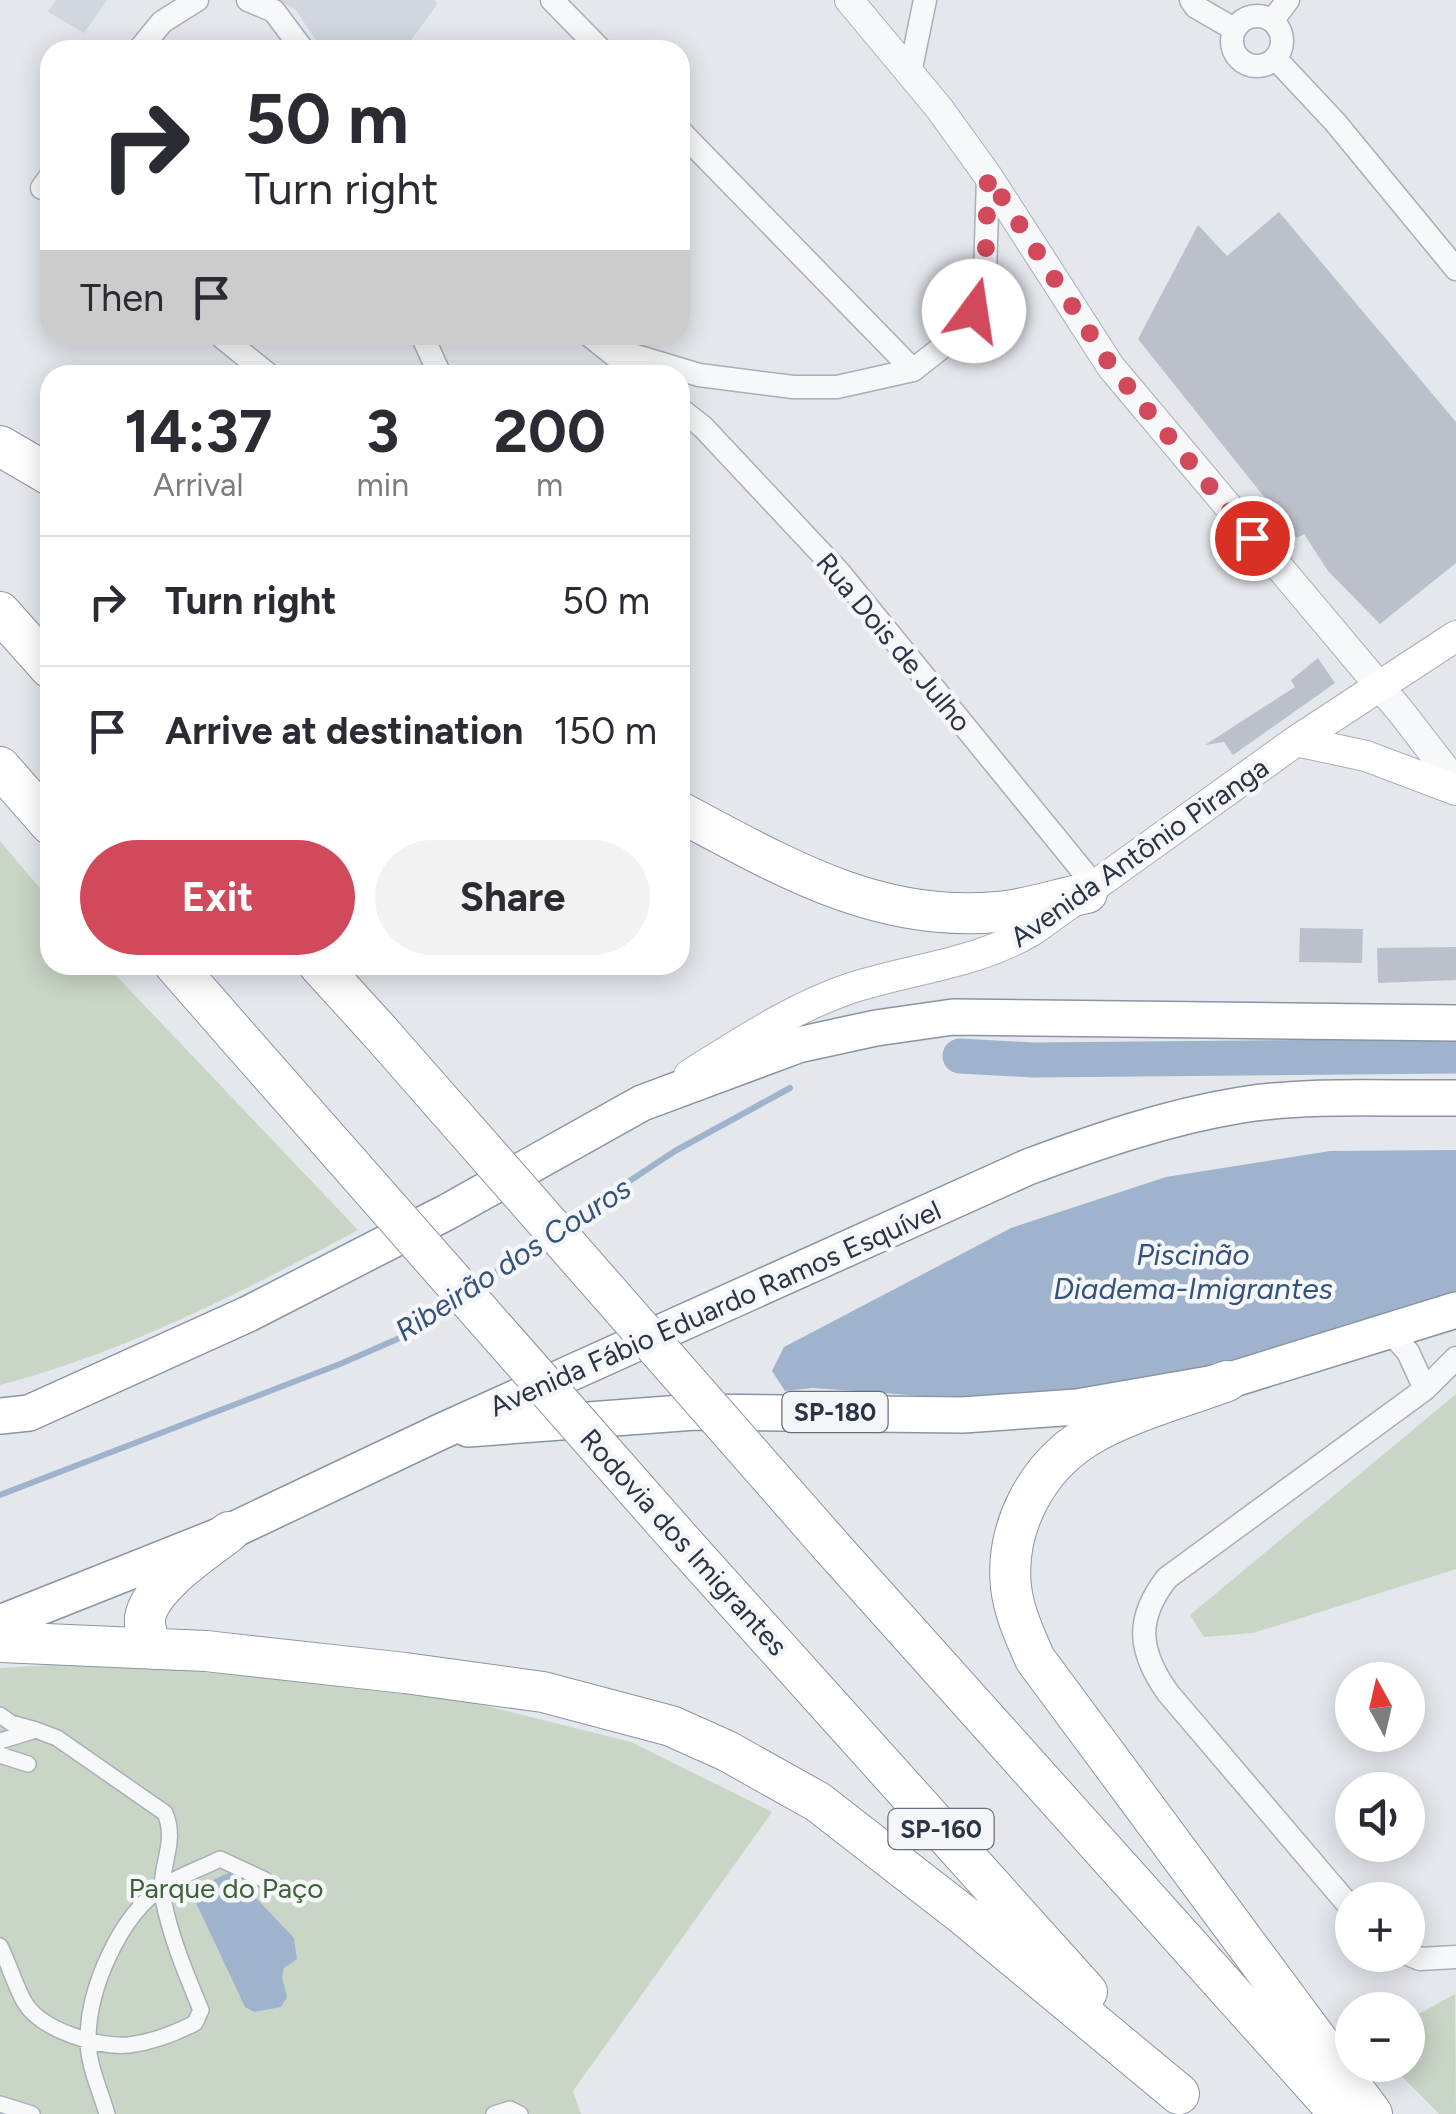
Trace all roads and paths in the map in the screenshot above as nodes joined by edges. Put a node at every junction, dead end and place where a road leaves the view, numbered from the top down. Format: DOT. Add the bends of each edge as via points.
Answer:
graph roads {
  1 [pos="197,0"];
  2 [pos="248,0"];
  3 [pos="552,0"];
  4 [pos="849,0"];
  5 [pos="926,0"];
  6 [pos="1191,0"];
  7 [pos="1288,0"];
  8 [pos="1272,21"];
  9 [pos="1234,30"];
  10 [pos="147,40"];
  11 [pos="296,40"];
  12 [pos="591,40"];
  13 [pos="1275,58"];
  14 [pos="910,73"];
  15 [pos="690,141"];
  16 [pos="988,176"];
  17 [pos="1456,269"];
  18 [pos="232,345"];
  19 [pos="602,345"];
  20 [pos="611,345"];
  21 [pos="257,365"];
  22 [pos="627,365"];
  23 [pos="671,365"];
  24 [pos="913,370"];
  25 [pos="690,371"];
  26 [pos="690,417"];
  27 [pos="0,446"];
  28 [pos="40,469"];
  29 [pos="0,612"];
  30 [pos="1456,636"];
  31 [pos="40,657"];
  32 [pos="1378,688"];
  33 [pos="1296,741"];
  34 [pos="0,767"];
  35 [pos="1456,786"];
  36 [pos="40,813"];
  37 [pos="690,817"];
  38 [pos="1091,889"];
  39 [pos="184,975"];
  40 [pos="328,975"];
  41 [pos="1456,1023"];
  42 [pos="1456,1098"];
  43 [pos="642,1103"];
  44 [pos="1456,1310"];
  45 [pos="1390,1332"];
  46 [pos="1456,1358"];
  47 [pos="1227,1381"];
  48 [pos="1424,1389"];
  49 [pos="14,1415"];
  50 [pos="442,1431"];
  51 [pos="229,1532"];
  52 [pos="0,1624"];
  53 [pos="0,1642"];
  54 [pos="154,1649"];
  55 [pos="0,1715"];
  56 [pos="36,1730"];
  57 [pos="0,1741"];
  58 [pos="0,1755"];
  59 [pos="28,1764"];
  60 [pos="265,1880"];
  61 [pos="162,1886"];
  62 [pos="1335,1890"];
  63 [pos="0,1946"];
  64 [pos="1456,1957"];
  65 [pos="1425,1959"];
  66 [pos="88,2039"];
  67 [pos="1188,2104"];
  68 [pos="0,2105"];
  69 [pos="10,2114"];
  70 [pos="32,2114"];
  71 [pos="107,2114"];
  72 [pos="494,2114"];
  73 [pos="520,2114"];
  74 [pos="1340,2114"];
  75 [pos="1372,2114"];
  1 -- 10 [label="street"];
  2 -- 11 [label="street" via="274,11"];
  3 -- 12 [label="street"];
  4 -- 14 [label="street"];
  5 -- 14 [label="street"];
  6 -- 9 [label="street"];
  7 -- 8 [label="street"];
  8 -- 9 [label="street" via="1247,18"];
  8 -- 13 [label="street" via="1281,35"];
  9 -- 13 [label="street" via="1239,59 1262,66"];
  13 -- 17 [label="street"];
  14 -- 16 [label="street"];
  15 -- 24 [label="street"];
  16 -- 24 [label="street" via="985,277 974,311 954,338"];
  16 -- 32 [label="street" via="1111,366"];
  18 -- 21 [label="street"];
  19 -- 22 [label="street"];
  20 -- 23 [label="street"];
  24 -- 25 [label="street" via="836,387"];
  26 -- 38 [label="street, Rua Dois de Julho" via="838,571"];
  27 -- 28 [label="highway"];
  29 -- 31 [label="highway"];
  30 -- 32 [label="main road, Avenida Antônio Piranga"];
  32 -- 33 [label="main road, Avenida Antônio Piranga"];
  32 -- 35 [label="street"];
  33 -- 35 [label="main road"];
  33 -- 38 [label="main road, Avenida Antônio Piranga"];
  34 -- 36 [label="highway"];
  37 -- 38 [label="highway" via="843,893 898,908 1000,912"];
  38 -- 43 [label="main road, Avenida Antônio Piranga" via="1004,948 884,978 791,1012"];
  39 -- 67 [label="highway, Rodovia dos Imigrantes / SP-160, bridge"];
  40 -- 74 [label="highway, bridge"];
  41 -- 43 [label="highway" via="953,1017 798,1045"];
  42 -- 50 [label="highway, Avenida Fábio Eduardo Ramos Esquível" via="1244,1105 1101,1140"];
  43 -- 49 [label="highway" via="248,1314"];
  44 -- 45 [label="highway, SP-180"];
  45 -- 47 [label="highway, SP-180"];
  45 -- 48 [label="street" via="1408,1352"];
  46 -- 48 [label="street"];
  47 -- 50 [label="highway, SP-180" via="1030,1412 694,1412"];
  47 -- 75 [label="highway" via="1088,1435 1040,1478 1012,1549 1018,1622 1035,1659"];
  48 -- 62 [label="street" via="1167,1578 1144,1624 1145,1648 1168,1693"];
  50 -- 51 [label="highway, Avenida Fábio Eduardo Ramos Esquível / SP-180"];
  51 -- 52 [label="highway, Avenida Fábio Eduardo Ramos Esquível / SP-180"];
  51 -- 54 [label="highway" via="153,1601 145,1619"];
  53 -- 54 [label="highway"];
  54 -- 67 [label="highway" via="543,1692 671,1726 818,1802"];
  55 -- 56 [label="street"];
  56 -- 57 [label="street"];
  56 -- 61 [label="street" via="165,1813 172,1840"];
  58 -- 59 [label="street"];
  60 -- 61 [label="street" via="220,1859"];
  61 -- 66 [label="street" via="127,1922 102,1969"];
  61 -- 66 [label="street" via="201,2010 195,2024 126,2046"];
  63 -- 66 [label="street" via="26,2005 49,2026"];
  64 -- 65 [label="street"];
  66 -- 71 [label="street"];
  68 -- 69 [label="street"];
  68 -- 70 [label="street"];
  72 -- 73 [label="street"];
}
